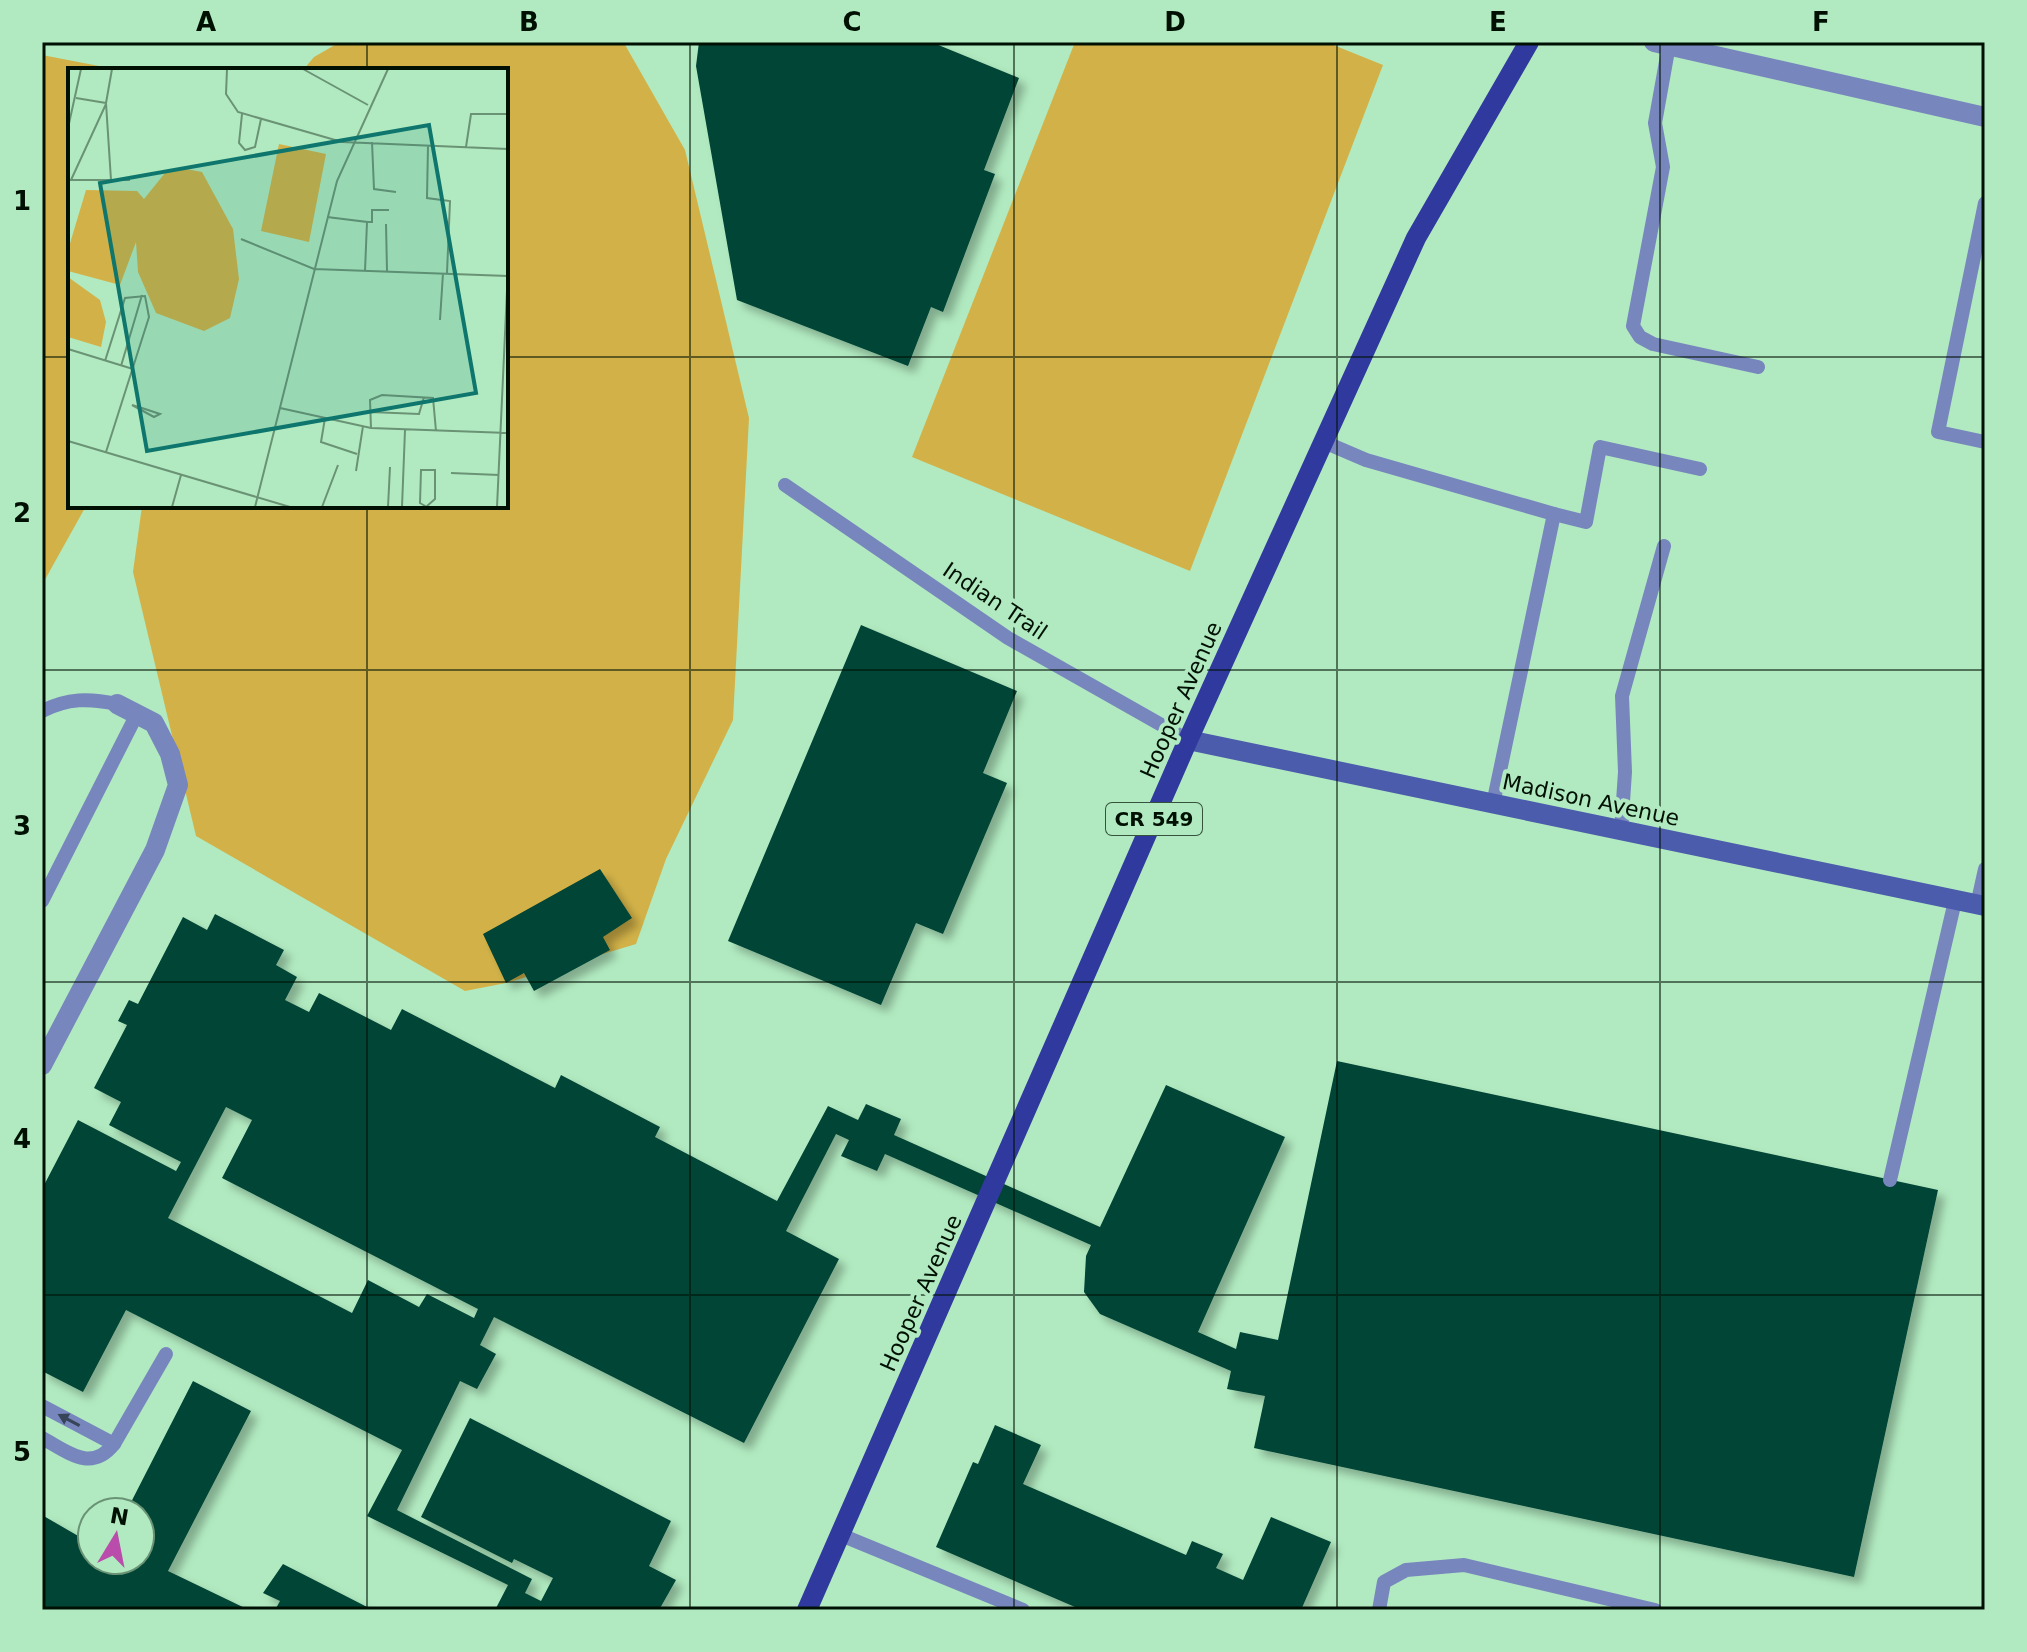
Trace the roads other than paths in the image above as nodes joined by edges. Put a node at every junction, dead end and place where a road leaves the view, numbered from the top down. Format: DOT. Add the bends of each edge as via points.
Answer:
graph roads {
  1 [pos="1529,42"];
  2 [pos="1662,44"];
  3 [pos="1985,117"];
  4 [pos="1985,203"];
  5 [pos="1758,367"];
  6 [pos="1324,442"];
  7 [pos="1985,442"];
  8 [pos="1700,469"];
  9 [pos="785,485"];
  10 [pos="1554,514"];
  11 [pos="1664,546"];
  12 [pos="117,704"];
  13 [pos="42,711"];
  14 [pos="137,714"];
  15 [pos="1188,740"];
  16 [pos="1493,804"];
  17 [pos="1621,831"];
  18 [pos="1985,869"];
  19 [pos="42,901"];
  20 [pos="1955,901"];
  21 [pos="1981,906"];
  22 [pos="42,1065"];
  23 [pos="1890,1180"];
  24 [pos="166,1354"];
  25 [pos="42,1406"];
  26 [pos="42,1438"];
  27 [pos="114,1444"];
  28 [pos="841,1535"];
  29 [pos="807,1610"];
  30 [pos="1023,1610"];
  31 [pos="1379,1610"];
  32 [pos="1655,1610"];
  1 -- 6 [label="main road, Hooper Avenue / CR 549" via="1416,238"];
  2 -- 3 [label="street"];
  2 -- 5 [label="lane" via="1655,123 1663,167 1633,326 1653,344"];
  4 -- 7 [label="lane" via="1938,432"];
  6 -- 10 [label="lane" via="1366,460"];
  6 -- 15 [label="main road, Hooper Avenue / CR 549"];
  8 -- 10 [label="lane" via="1600,447 1586,522"];
  9 -- 15 [label="lane, Indian Trail" via="1008,638"];
  10 -- 16 [label="lane"];
  11 -- 17 [label="lane" via="1625,676"];
  12 -- 13 [label="lane" via="62,701"];
  12 -- 14 [label="street"];
  14 -- 19 [label="lane"];
  14 -- 22 [label="street" via="154,723 178,785 155,850"];
  15 -- 16 [label="street, Madison Avenue"];
  15 -- 28 [label="main road, Hooper Avenue / CR 549"];
  16 -- 17 [label="street, Madison Avenue"];
  17 -- 20 [label="street, Madison Avenue"];
  18 -- 21 [label="lane"];
  20 -- 21 [label="street, Madison Avenue"];
  20 -- 23 [label="lane"];
  24 -- 27 [label="lane"];
  27 -- 25 [label="lane, one-way"];
  26 -- 27 [label="lane" via="92,1460"];
  28 -- 29 [label="main road, Hooper Avenue / CR 549"];
  28 -- 30 [label="lane"];
  31 -- 32 [label="lane" via="1384,1582 1406,1570 1464,1565"];
}
